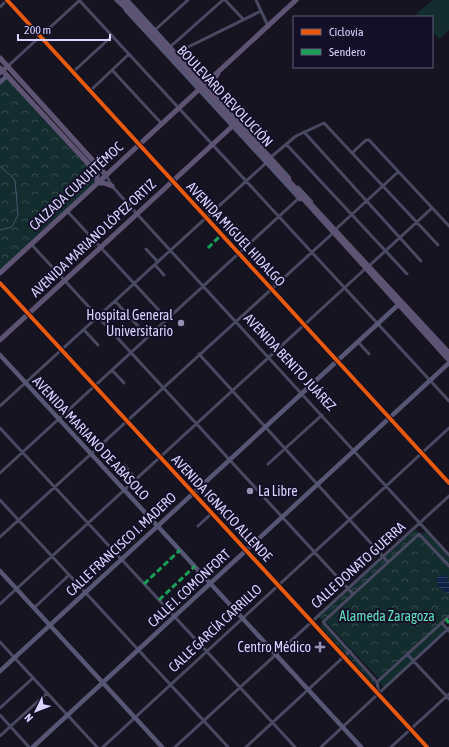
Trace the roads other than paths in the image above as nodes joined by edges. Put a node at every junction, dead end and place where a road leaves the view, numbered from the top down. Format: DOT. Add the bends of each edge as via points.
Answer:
graph roads {
  1 [pos="7,0"];
  2 [pos="80,0"];
  3 [pos="117,0"];
  4 [pos="124,0"];
  5 [pos="127,0"];
  6 [pos="188,0"];
  7 [pos="224,0"];
  8 [pos="256,0"];
  9 [pos="296,0"];
  10 [pos="0,7"];
  11 [pos="130,10"];
  12 [pos="261,11"];
  13 [pos="243,20"];
  14 [pos="268,26"];
  15 [pos="155,30"];
  16 [pos="40,36"];
  17 [pos="112,36"];
  18 [pos="170,47"];
  19 [pos="176,53"];
  20 [pos="129,54"];
  21 [pos="0,58"];
  22 [pos="186,64"];
  23 [pos="8,66"];
  24 [pos="112,70"];
  25 [pos="180,70"];
  26 [pos="1,71"];
  27 [pos="74,72"];
  28 [pos="218,73"];
  29 [pos="7,76"];
  30 [pos="0,82"];
  31 [pos="204,84"];
  32 [pos="198,89"];
  33 [pos="90,91"];
  34 [pos="214,95"];
  35 [pos="179,108"];
  36 [pos="57,121"];
  37 [pos="238,121"];
  38 [pos="162,124"];
  39 [pos="52,125"];
  40 [pos="232,127"];
  41 [pos="304,132"];
  42 [pos="140,144"];
  43 [pos="286,144"];
  44 [pos="213,145"];
  45 [pos="352,153"];
  46 [pos="271,157"];
  47 [pos="266,163"];
  48 [pos="398,172"];
  49 [pos="106,175"];
  50 [pos="173,181"];
  51 [pos="246,181"];
  52 [pos="98,183"];
  53 [pos="112,186"];
  54 [pos="383,186"];
  55 [pos="299,194"];
  56 [pos="367,201"];
  57 [pos="432,208"];
  58 [pos="314,209"];
  59 [pos="67,211"];
  60 [pos="137,214"];
  61 [pos="352,214"];
  62 [pos="279,217"];
  63 [pos="206,218"];
  64 [pos="416,222"];
  65 [pos="449,226"];
  66 [pos="334,231"];
  67 [pos="400,237"];
  68 [pos="31,244"];
  69 [pos="438,245"];
  70 [pos="101,248"];
  71 [pos="146,249"];
  72 [pos="171,250"];
  73 [pos="386,250"];
  74 [pos="311,252"];
  75 [pos="239,254"];
  76 [pos="421,260"];
  77 [pos="156,263"];
  78 [pos="367,267"];
  79 [pos="0,273"];
  80 [pos="407,274"];
  81 [pos="164,275"];
  82 [pos="64,281"];
  83 [pos="0,283"];
  84 [pos="134,284"];
  85 [pos="204,286"];
  86 [pos="344,288"];
  87 [pos="271,289"];
  88 [pos="115,301"];
  89 [pos="398,305"];
  90 [pos="28,314"];
  91 [pos="98,317"];
  92 [pos="167,320"];
  93 [pos="236,321"];
  94 [pos="378,324"];
  95 [pos="304,325"];
  96 [pos="84,330"];
  97 [pos="148,337"];
  98 [pos="0,340"];
  99 [pos="358,341"];
  100 [pos="98,345"];
  101 [pos="446,348"];
  102 [pos="62,350"];
  103 [pos="131,353"];
  104 [pos="449,353"];
  105 [pos="199,354"];
  106 [pos="369,354"];
  107 [pos="0,355"];
  108 [pos="269,357"];
  109 [pos="337,360"];
  110 [pos="449,362"];
  111 [pos="112,370"];
  112 [pos="430,381"];
  113 [pos="26,383"];
  114 [pos="124,383"];
  115 [pos="94,386"];
  116 [pos="163,388"];
  117 [pos="232,391"];
  118 [pos="302,392"];
  119 [pos="449,401"];
  120 [pos="0,406"];
  121 [pos="322,415"];
  122 [pos="390,418"];
  123 [pos="59,419"];
  124 [pos="127,421"];
  125 [pos="196,423"];
  126 [pos="265,426"];
  127 [pos="0,428"];
  128 [pos="449,428"];
  129 [pos="285,448"];
  130 [pos="354,450"];
  131 [pos="22,452"];
  132 [pos="422,453"];
  133 [pos="91,454"];
  134 [pos="160,457"];
  135 [pos="229,459"];
  136 [pos="268,464"];
  137 [pos="124,465"];
  138 [pos="0,473"];
  139 [pos="136,479"];
  140 [pos="449,483"];
  141 [pos="318,484"];
  142 [pos="386,486"];
  143 [pos="55,487"];
  144 [pos="124,490"];
  145 [pos="193,493"];
  146 [pos="449,496"];
  147 [pos="0,500"];
  148 [pos="212,513"];
  149 [pos="282,517"];
  150 [pos="350,519"];
  151 [pos="19,520"];
  152 [pos="88,523"];
  153 [pos="420,523"];
  154 [pos="157,526"];
  155 [pos="198,526"];
  156 [pos="419,534"];
  157 [pos="0,537"];
  158 [pos="246,550"];
  159 [pos="314,552"];
  160 [pos="449,555"];
  161 [pos="52,556"];
  162 [pos="383,556"];
  163 [pos="121,559"];
  164 [pos="388,562"];
  165 [pos="447,562"];
  166 [pos="449,566"];
  167 [pos="0,571"];
  168 [pos="69,575"];
  169 [pos="210,583"];
  170 [pos="278,585"];
  171 [pos="16,589"];
  172 [pos="348,589"];
  173 [pos="85,592"];
  174 [pos="353,594"];
  175 [pos="0,604"];
  176 [pos="34,608"];
  177 [pos="174,616"];
  178 [pos="449,616"];
  179 [pos="242,618"];
  180 [pos="312,622"];
  181 [pos="323,622"];
  182 [pos="442,622"];
  183 [pos="50,625"];
  184 [pos="449,629"];
  185 [pos="0,642"];
  186 [pos="138,650"];
  187 [pos="206,651"];
  188 [pos="350,651"];
  189 [pos="407,654"];
  190 [pos="276,655"];
  191 [pos="344,656"];
  192 [pos="14,658"];
  193 [pos="414,661"];
  194 [pos="0,671"];
  195 [pos="33,678"];
  196 [pos="103,682"];
  197 [pos="377,682"];
  198 [pos="170,684"];
  199 [pos="240,688"];
  200 [pos="308,689"];
  201 [pos="47,693"];
  202 [pos="379,694"];
  203 [pos="448,697"];
  204 [pos="0,708"];
  205 [pos="0,715"];
  206 [pos="67,715"];
  207 [pos="135,717"];
  208 [pos="204,721"];
  209 [pos="272,722"];
  210 [pos="10,726"];
  211 [pos="343,727"];
  212 [pos="411,729"];
  213 [pos="0,736"];
  214 [pos="29,747"];
  215 [pos="33,747"];
  216 [pos="96,747"];
  217 [pos="103,747"];
  218 [pos="162,747"];
  219 [pos="175,747"];
  220 [pos="228,747"];
  221 [pos="246,747"];
  222 [pos="295,747"];
  223 [pos="321,747"];
  224 [pos="361,747"];
  225 [pos="392,747"];
  226 [pos="427,747"];
  1 -- 10 [label="street"];
  1 -- 16 [label="street, AVENIDA MIGUEL HIDALGO"];
  2 -- 16 [label="street"];
  2 -- 17 [label="street"];
  3 -- 11 [label="main road, BOULEVARD REVOLUCIÓN"];
  3 -- 25 [label="street"];
  4 -- 11 [label="main road, BOULEVARD REVOLUCIÓN"];
  5 -- 15 [label="street, BOULEVARD REVOLUCIÓN"];
  6 -- 15 [label="street"];
  7 -- 13 [label="street"];
  7 -- 18 [label="street"];
  8 -- 12 [label="street"];
  9 -- 14 [label="main road, CALZADA CUAUHTÉMOC"];
  11 -- 55 [label="main road, BOULEVARD REVOLUCIÓN, bridge"];
  12 -- 13 [label="street"];
  12 -- 14 [label="street"];
  13 -- 19 [label="street"];
  14 -- 28 [label="main road, CALZADA CUAUHTÉMOC"];
  15 -- 18 [label="street, BOULEVARD REVOLUCIÓN"];
  16 -- 23 [label="street"];
  16 -- 27 [label="street, AVENIDA MIGUEL HIDALGO"];
  17 -- 20 [label="street"];
  17 -- 27 [label="street"];
  18 -- 19 [label="street, BOULEVARD REVOLUCIÓN"];
  19 -- 22 [label="street, BOULEVARD REVOLUCIÓN"];
  20 -- 24 [label="street"];
  20 -- 35 [label="street"];
  21 -- 23 [label="main road, AVENIDA BENITO JUÁREZ"];
  22 -- 25 [label="street" via="184,69"];
  22 -- 31 [label="street, BOULEVARD REVOLUCIÓN"];
  23 -- 26 [label="street"];
  23 -- 36 [label="main road, AVENIDA BENITO JUÁREZ"];
  24 -- 33 [label="street"];
  24 -- 38 [label="street"];
  25 -- 32 [label="street"];
  26 -- 29 [label="main road"];
  27 -- 33 [label="street, AVENIDA MIGUEL HIDALGO"];
  28 -- 31 [label="main road, CALZADA CUAUHTÉMOC"];
  28 -- 34 [label="main road" via="213,82"];
  29 -- 30 [label="street"];
  29 -- 39 [label="main road"];
  31 -- 32 [label="main road, CALZADA CUAUHTÉMOC"];
  31 -- 34 [label="street, BOULEVARD REVOLUCIÓN"];
  32 -- 35 [label="main road, CALZADA CUAUHTÉMOC"];
  32 -- 40 [label="street"];
  33 -- 42 [label="street, AVENIDA MIGUEL HIDALGO"];
  34 -- 37 [label="street, BOULEVARD REVOLUCIÓN"];
  35 -- 38 [label="main road, CALZADA CUAUHTÉMOC"];
  35 -- 44 [label="street"];
  36 -- 39 [label="main road"];
  36 -- 49 [label="main road, AVENIDA BENITO JUÁREZ"];
  37 -- 40 [label="main road, AVENIDA MARIANO LÓPEZ ORTIZ"];
  37 -- 46 [label="street, BOULEVARD REVOLUCIÓN"];
  38 -- 42 [label="main road, CALZADA CUAUHTÉMOC"];
  39 -- 52 [label="main road" via="95,172"];
  40 -- 44 [label="main road, AVENIDA MARIANO LÓPEZ ORTIZ"];
  40 -- 47 [label="street"];
  41 -- 43 [label="street"];
  41 -- 45 [label="street" via="324,123"];
  41 -- 56 [label="street"];
  42 -- 49 [label="main road, CALZADA CUAUHTÉMOC"];
  42 -- 50 [label="street, AVENIDA MIGUEL HIDALGO"];
  43 -- 46 [label="street"];
  43 -- 61 [label="street"];
  44 -- 50 [label="main road, AVENIDA MARIANO LÓPEZ ORTIZ"];
  44 -- 51 [label="street"];
  45 -- 48 [label="street" via="368,140"];
  45 -- 54 [label="street"];
  46 -- 58 [label="street, BOULEVARD REVOLUCIÓN"];
  47 -- 51 [label="street"];
  47 -- 55 [label="street"];
  48 -- 54 [label="street"];
  48 -- 57 [label="street"];
  49 -- 52 [label="main road, CALZADA CUAUHTÉMOC"];
  49 -- 53 [label="street, AVENIDA BENITO JUÁREZ"];
  50 -- 60 [label="main road, AVENIDA MARIANO LÓPEZ ORTIZ"];
  50 -- 63 [label="street, AVENIDA MIGUEL HIDALGO"];
  51 -- 62 [label="street"];
  51 -- 63 [label="street"];
  52 -- 53 [label="main road"];
  52 -- 59 [label="main road, CALZADA CUAUHTÉMOC"];
  53 -- 60 [label="street, AVENIDA BENITO JUÁREZ"];
  54 -- 56 [label="street"];
  54 -- 64 [label="street"];
  55 -- 58 [label="main road, BOULEVARD REVOLUCIÓN"];
  55 -- 62 [label="street"];
  56 -- 61 [label="street"];
  56 -- 67 [label="street"];
  57 -- 64 [label="street"];
  57 -- 65 [label="street"];
  58 -- 66 [label="main road, BOULEVARD REVOLUCIÓN"];
  59 -- 68 [label="main road, CALZADA CUAUHTÉMOC"];
  59 -- 70 [label="street"];
  60 -- 70 [label="main road, AVENIDA MARIANO LÓPEZ ORTIZ"];
  60 -- 72 [label="street, AVENIDA BENITO JUÁREZ"];
  61 -- 66 [label="street"];
  61 -- 73 [label="street"];
  62 -- 74 [label="street"];
  62 -- 75 [label="street"];
  63 -- 72 [label="street"];
  63 -- 75 [label="street, AVENIDA MIGUEL HIDALGO"];
  64 -- 67 [label="street"];
  64 -- 69 [label="street"];
  66 -- 74 [label="street"];
  66 -- 78 [label="main road, BOULEVARD REVOLUCIÓN"];
  67 -- 73 [label="street"];
  67 -- 76 [label="street"];
  68 -- 79 [label="main road, CALZADA CUAUHTÉMOC"];
  68 -- 82 [label="street"];
  70 -- 82 [label="main road, AVENIDA MARIANO LÓPEZ ORTIZ"];
  70 -- 84 [label="street"];
  71 -- 77 [label="street"];
  72 -- 77 [label="street"];
  72 -- 85 [label="street, AVENIDA BENITO JUÁREZ"];
  73 -- 78 [label="street"];
  73 -- 80 [label="street"];
  74 -- 86 [label="street"];
  74 -- 87 [label="street"];
  75 -- 85 [label="street"];
  75 -- 87 [label="street, AVENIDA MIGUEL HIDALGO"];
  77 -- 81 [label="street"];
  77 -- 84 [label="street"];
  78 -- 86 [label="street"];
  78 -- 89 [label="main road"];
  78 -- 101 [label="main road"];
  82 -- 90 [label="main road, AVENIDA MARIANO LÓPEZ ORTIZ"];
  82 -- 91 [label="street"];
  83 -- 90 [label="street, AVENIDA IGNACIO ALLENDE"];
  84 -- 88 [label="street"];
  84 -- 92 [label="street"];
  85 -- 92 [label="street"];
  85 -- 93 [label="street, AVENIDA BENITO JUÁREZ"];
  86 -- 94 [label="street"];
  86 -- 95 [label="street"];
  87 -- 93 [label="street"];
  87 -- 95 [label="street, AVENIDA MIGUEL HIDALGO"];
  88 -- 91 [label="street"];
  88 -- 97 [label="street"];
  89 -- 94 [label="street, CALLE FRANCISCO I. MADERO"];
  89 -- 110 [label="main road"];
  90 -- 98 [label="main road, AVENIDA MARIANO LÓPEZ ORTIZ"];
  90 -- 102 [label="street, AVENIDA IGNACIO ALLENDE"];
  91 -- 96 [label="street"];
  91 -- 103 [label="street"];
  92 -- 97 [label="street"];
  93 -- 105 [label="street"];
  93 -- 108 [label="street, AVENIDA BENITO JUÁREZ"];
  94 -- 99 [label="street, CALLE FRANCISCO I. MADERO"];
  94 -- 112 [label="street"];
  95 -- 108 [label="street"];
  95 -- 109 [label="street, AVENIDA MIGUEL HIDALGO"];
  96 -- 100 [label="street"];
  96 -- 102 [label="street"];
  97 -- 103 [label="street"];
  99 -- 106 [label="street"];
  99 -- 109 [label="street, CALLE FRANCISCO I. MADERO"];
  101 -- 104 [label="main road"];
  102 -- 113 [label="street"];
  102 -- 115 [label="street, AVENIDA IGNACIO ALLENDE"];
  103 -- 111 [label="street"];
  103 -- 116 [label="street"];
  105 -- 116 [label="street"];
  105 -- 117 [label="street"];
  107 -- 113 [label="street, AVENIDA MARIANO DE ABASOLO"];
  108 -- 117 [label="street"];
  108 -- 118 [label="street, AVENIDA BENITO JUÁREZ"];
  109 -- 118 [label="street, CALLE FRANCISCO I. MADERO"];
  109 -- 122 [label="street, AVENIDA MIGUEL HIDALGO"];
  110 -- 112 [label="street, CALLE I. COMONFORT"];
  111 -- 114 [label="street"];
  111 -- 115 [label="street"];
  112 -- 119 [label="street"];
  112 -- 122 [label="street, CALLE I. COMONFORT"];
  113 -- 120 [label="street"];
  113 -- 123 [label="street, AVENIDA MARIANO DE ABASOLO"];
  115 -- 123 [label="street"];
  115 -- 124 [label="street, AVENIDA IGNACIO ALLENDE"];
  116 -- 124 [label="street"];
  116 -- 125 [label="street"];
  117 -- 125 [label="street"];
  117 -- 126 [label="street"];
  118 -- 121 [label="street, AVENIDA BENITO JUÁREZ"];
  118 -- 126 [label="street, CALLE FRANCISCO I. MADERO"];
  121 -- 129 [label="street"];
  121 -- 130 [label="street, AVENIDA BENITO JUÁREZ"];
  122 -- 130 [label="street, CALLE I. COMONFORT"];
  122 -- 132 [label="street, AVENIDA MIGUEL HIDALGO"];
  123 -- 131 [label="street"];
  123 -- 133 [label="street, AVENIDA MARIANO DE ABASOLO"];
  124 -- 133 [label="street"];
  124 -- 134 [label="street, AVENIDA IGNACIO ALLENDE"];
  125 -- 134 [label="street"];
  125 -- 135 [label="street"];
  126 -- 129 [label="street"];
  126 -- 135 [label="street, CALLE FRANCISCO I. MADERO"];
  127 -- 131 [label="street"];
  128 -- 132 [label="street, CALLE GARCÍA CARRILLO"];
  129 -- 136 [label="street"];
  129 -- 141 [label="street"];
  130 -- 141 [label="street, CALLE I. COMONFORT"];
  130 -- 142 [label="street, AVENIDA BENITO JUÁREZ"];
  131 -- 138 [label="street"];
  131 -- 143 [label="street"];
  132 -- 140 [label="street, AVENIDA MIGUEL HIDALGO"];
  132 -- 142 [label="street, CALLE GARCÍA CARRILLO"];
  133 -- 143 [label="street"];
  133 -- 144 [label="street, AVENIDA MARIANO DE ABASOLO"];
  134 -- 139 [label="street"];
  134 -- 145 [label="street, AVENIDA IGNACIO ALLENDE"];
  135 -- 145 [label="street, CALLE FRANCISCO I. MADERO"];
  135 -- 149 [label="street"];
  137 -- 139 [label="street"];
  139 -- 144 [label="street"];
  141 -- 149 [label="street, CALLE I. COMONFORT"];
  141 -- 150 [label="street"];
  142 -- 150 [label="street, CALLE GARCÍA CARRILLO"];
  142 -- 153 [label="street, AVENIDA BENITO JUÁREZ"];
  143 -- 151 [label="street"];
  143 -- 152 [label="street"];
  144 -- 152 [label="street"];
  144 -- 154 [label="street, AVENIDA MARIANO DE ABASOLO"];
  145 -- 148 [label="street, AVENIDA IGNACIO ALLENDE"];
  145 -- 154 [label="street, CALLE FRANCISCO I. MADERO"];
  146 -- 153 [label="street, CALLE DONATO GUERRA"];
  147 -- 151 [label="street"];
  148 -- 155 [label="street"];
  148 -- 158 [label="street, AVENIDA IGNACIO ALLENDE"];
  149 -- 158 [label="street, CALLE I. COMONFORT"];
  149 -- 159 [label="street"];
  150 -- 159 [label="street, CALLE GARCÍA CARRILLO"];
  150 -- 162 [label="street"];
  151 -- 157 [label="street"];
  151 -- 161 [label="street"];
  152 -- 161 [label="street"];
  152 -- 163 [label="street"];
  153 -- 156 [label="street"];
  153 -- 160 [label="street, AVENIDA BENITO JUÁREZ"];
  153 -- 162 [label="street, CALLE DONATO GUERRA"];
  154 -- 163 [label="street, CALLE FRANCISCO I. MADERO"];
  154 -- 169 [label="street, AVENIDA MARIANO DE ABASOLO"];
  156 -- 164 [label="street, CALLE DONATO GUERRA"];
  156 -- 165 [label="street, CALLE DONATO GUERRA"];
  158 -- 169 [label="street, CALLE I. COMONFORT"];
  158 -- 170 [label="street, AVENIDA IGNACIO ALLENDE"];
  159 -- 170 [label="street, CALLE GARCÍA CARRILLO"];
  159 -- 172 [label="street"];
  161 -- 168 [label="street"];
  161 -- 171 [label="street"];
  162 -- 164 [label="street"];
  162 -- 172 [label="street, CALLE DONATO GUERRA"];
  163 -- 173 [label="street, CALLE FRANCISCO I. MADERO"];
  163 -- 177 [label="street"];
  164 -- 174 [label="street, CALLE DONATO GUERRA"];
  165 -- 166 [label="street, CALLE DONATO GUERRA"];
  167 -- 171 [label="street"];
  168 -- 173 [label="street"];
  168 -- 176 [label="street"];
  169 -- 177 [label="street, CALLE I. COMONFORT"];
  169 -- 179 [label="street, AVENIDA MARIANO DE ABASOLO"];
  170 -- 179 [label="street, CALLE GARCÍA CARRILLO"];
  170 -- 180 [label="street, AVENIDA IGNACIO ALLENDE"];
  171 -- 175 [label="street"];
  171 -- 176 [label="street"];
  172 -- 174 [label="street"];
  172 -- 180 [label="street, CALLE DONATO GUERRA"];
  173 -- 183 [label="street, CALLE FRANCISCO I. MADERO"];
  173 -- 186 [label="street"];
  174 -- 181 [label="street, CALLE DONATO GUERRA"];
  176 -- 183 [label="street"];
  177 -- 186 [label="street, CALLE I. COMONFORT"];
  177 -- 187 [label="street"];
  178 -- 182 [label="street"];
  179 -- 187 [label="street, CALLE GARCÍA CARRILLO"];
  179 -- 190 [label="street, AVENIDA MARIANO DE ABASOLO"];
  180 -- 181 [label="street"];
  180 -- 190 [label="street, CALLE DONATO GUERRA"];
  180 -- 191 [label="street, AVENIDA IGNACIO ALLENDE"];
  181 -- 188 [label="street, CALLE DONATO GUERRA"];
  182 -- 184 [label="street"];
  182 -- 189 [label="street"];
  183 -- 192 [label="street, CALLE FRANCISCO I. MADERO"];
  183 -- 196 [label="street"];
  184 -- 193 [label="street"];
  185 -- 192 [label="street"];
  186 -- 196 [label="street, CALLE I. COMONFORT"];
  186 -- 198 [label="street"];
  187 -- 198 [label="street, CALLE GARCÍA CARRILLO"];
  187 -- 199 [label="street"];
  188 -- 191 [label="street"];
  188 -- 197 [label="street, CALLE DONATO GUERRA"];
  189 -- 193 [label="street"];
  189 -- 197 [label="street"];
  190 -- 199 [label="street, CALLE DONATO GUERRA"];
  190 -- 200 [label="street, AVENIDA MARIANO DE ABASOLO"];
  191 -- 200 [label="street"];
  191 -- 202 [label="street, AVENIDA IGNACIO ALLENDE"];
  192 -- 194 [label="street, CALLE FRANCISCO I. MADERO"];
  192 -- 195 [label="street"];
  193 -- 202 [label="street"];
  193 -- 203 [label="street"];
  195 -- 201 [label="street"];
  195 -- 204 [label="street"];
  196 -- 206 [label="street, CALLE I. COMONFORT"];
  196 -- 207 [label="street"];
  197 -- 202 [label="street"];
  198 -- 207 [label="street, CALLE GARCÍA CARRILLO"];
  198 -- 208 [label="street"];
  199 -- 208 [label="street, CALLE DONATO GUERRA"];
  199 -- 209 [label="street"];
  200 -- 209 [label="street"];
  200 -- 211 [label="street, AVENIDA MARIANO DE ABASOLO"];
  201 -- 206 [label="street"];
  201 -- 210 [label="street"];
  202 -- 211 [label="street"];
  202 -- 212 [label="street, AVENIDA IGNACIO ALLENDE"];
  203 -- 212 [label="street"];
  205 -- 210 [label="street"];
  206 -- 215 [label="street, CALLE I. COMONFORT"];
  206 -- 216 [label="street"];
  207 -- 217 [label="street, CALLE GARCÍA CARRILLO"];
  207 -- 218 [label="street"];
  208 -- 219 [label="street, CALLE DONATO GUERRA"];
  208 -- 220 [label="street"];
  209 -- 221 [label="street"];
  209 -- 222 [label="street"];
  210 -- 213 [label="street"];
  210 -- 214 [label="street"];
  211 -- 223 [label="street"];
  211 -- 224 [label="street, AVENIDA MARIANO DE ABASOLO"];
  212 -- 225 [label="street"];
  212 -- 226 [label="street, AVENIDA IGNACIO ALLENDE"];
}
